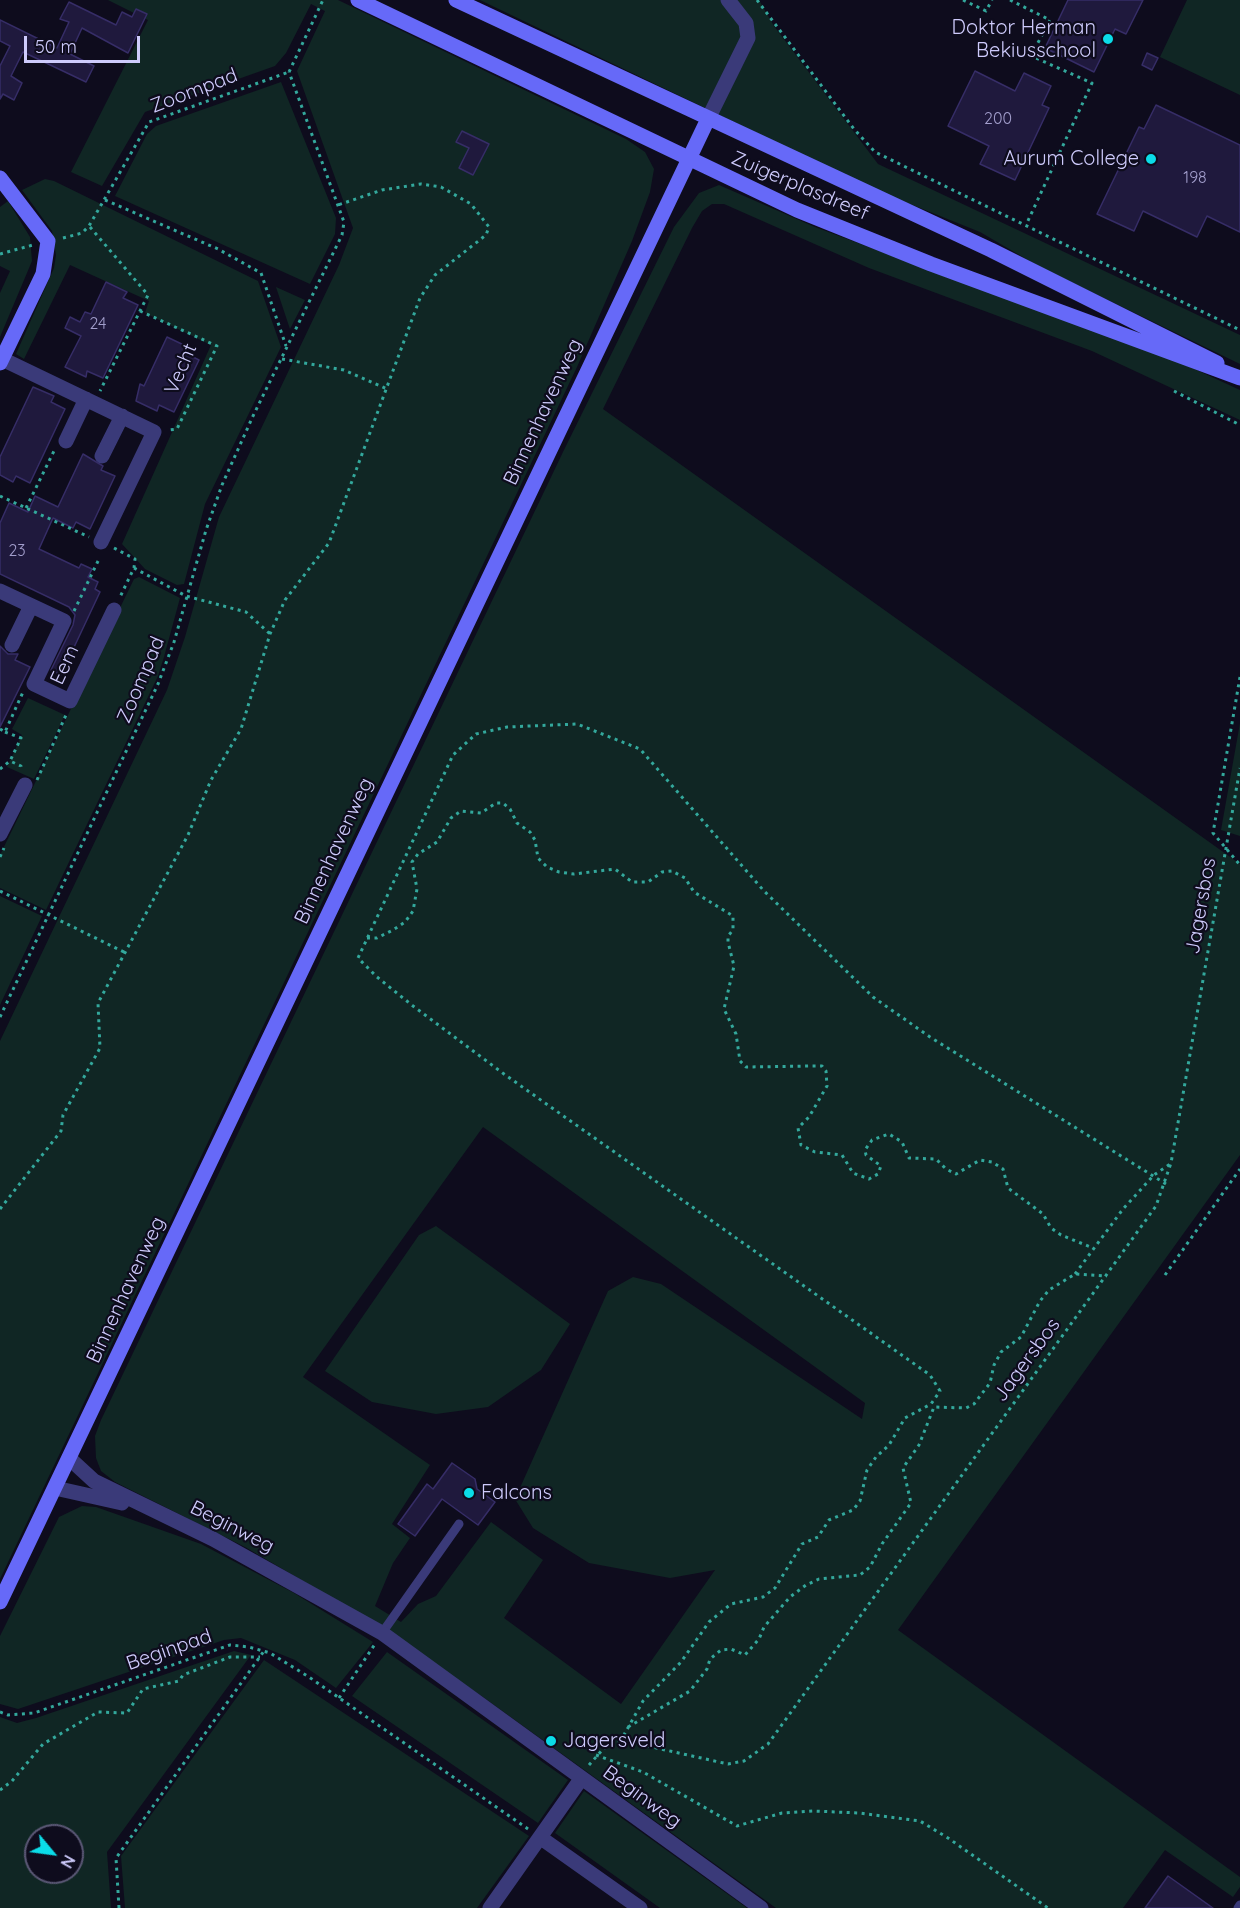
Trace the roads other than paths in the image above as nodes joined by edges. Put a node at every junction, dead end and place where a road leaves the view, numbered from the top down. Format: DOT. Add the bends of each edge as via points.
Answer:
graph roads {
  1 [pos="358,0"];
  2 [pos="456,0"];
  3 [pos="728,0"];
  4 [pos="708,119"];
  5 [pos="687,159"];
  6 [pos="0,177"];
  7 [pos="1,360"];
  8 [pos="1240,377"];
  9 [pos="90,401"];
  10 [pos="122,416"];
  11 [pos="66,441"];
  12 [pos="102,456"];
  13 [pos="104,544"];
  14 [pos="0,591"];
  15 [pos="31,606"];
  16 [pos="114,610"];
  17 [pos="12,645"];
  18 [pos="25,784"];
  19 [pos="0,834"];
  20 [pos="69,1458"];
  21 [pos="55,1488"];
  22 [pos="156,1513"];
  23 [pos="459,1524"];
  24 [pos="0,1602"];
  25 [pos="382,1633"];
  26 [pos="581,1779"];
  27 [pos="541,1838"];
  28 [pos="490,1908"];
  29 [pos="640,1908"];
  30 [pos="761,1908"];
  1 -- 5 [label="street, Zuigerplasdreef"];
  2 -- 4 [label="street, Zuigerplasdreef"];
  3 -- 4 [label="street" via="746,23 748,38"];
  4 -- 5 [label="street, Binnenhavenweg"];
  4 -- 8 [label="street, Zuigerplasdreef" via="991,250 1197,350"];
  5 -- 8 [label="street, Zuigerplasdreef" via="797,210 921,260"];
  5 -- 20 [label="street, Binnenhavenweg"];
  6 -- 7 [label="street" via="48,242 43,274"];
  7 -- 9 [label="street"];
  9 -- 10 [label="street"];
  9 -- 11 [label="street"];
  10 -- 12 [label="street"];
  10 -- 13 [label="street" via="154,432"];
  14 -- 15 [label="street, Eem"];
  15 -- 16 [label="street, Eem" via="64,621 34,684 70,701"];
  15 -- 17 [label="street"];
  18 -- 19 [label="street"];
  20 -- 21 [label="street, Binnenhavenweg"];
  20 -- 22 [label="street, Beginweg" via="94,1481"];
  21 -- 22 [label="street, Beginweg"];
  21 -- 24 [label="street, Binnenhavenweg"];
  22 -- 25 [label="street, Beginweg" via="213,1539"];
  23 -- 25 [label="lane"];
  25 -- 26 [label="street, Beginweg"];
  26 -- 27 [label="street"];
  26 -- 30 [label="street, Beginweg"];
  27 -- 28 [label="street"];
  27 -- 29 [label="street"];
}
